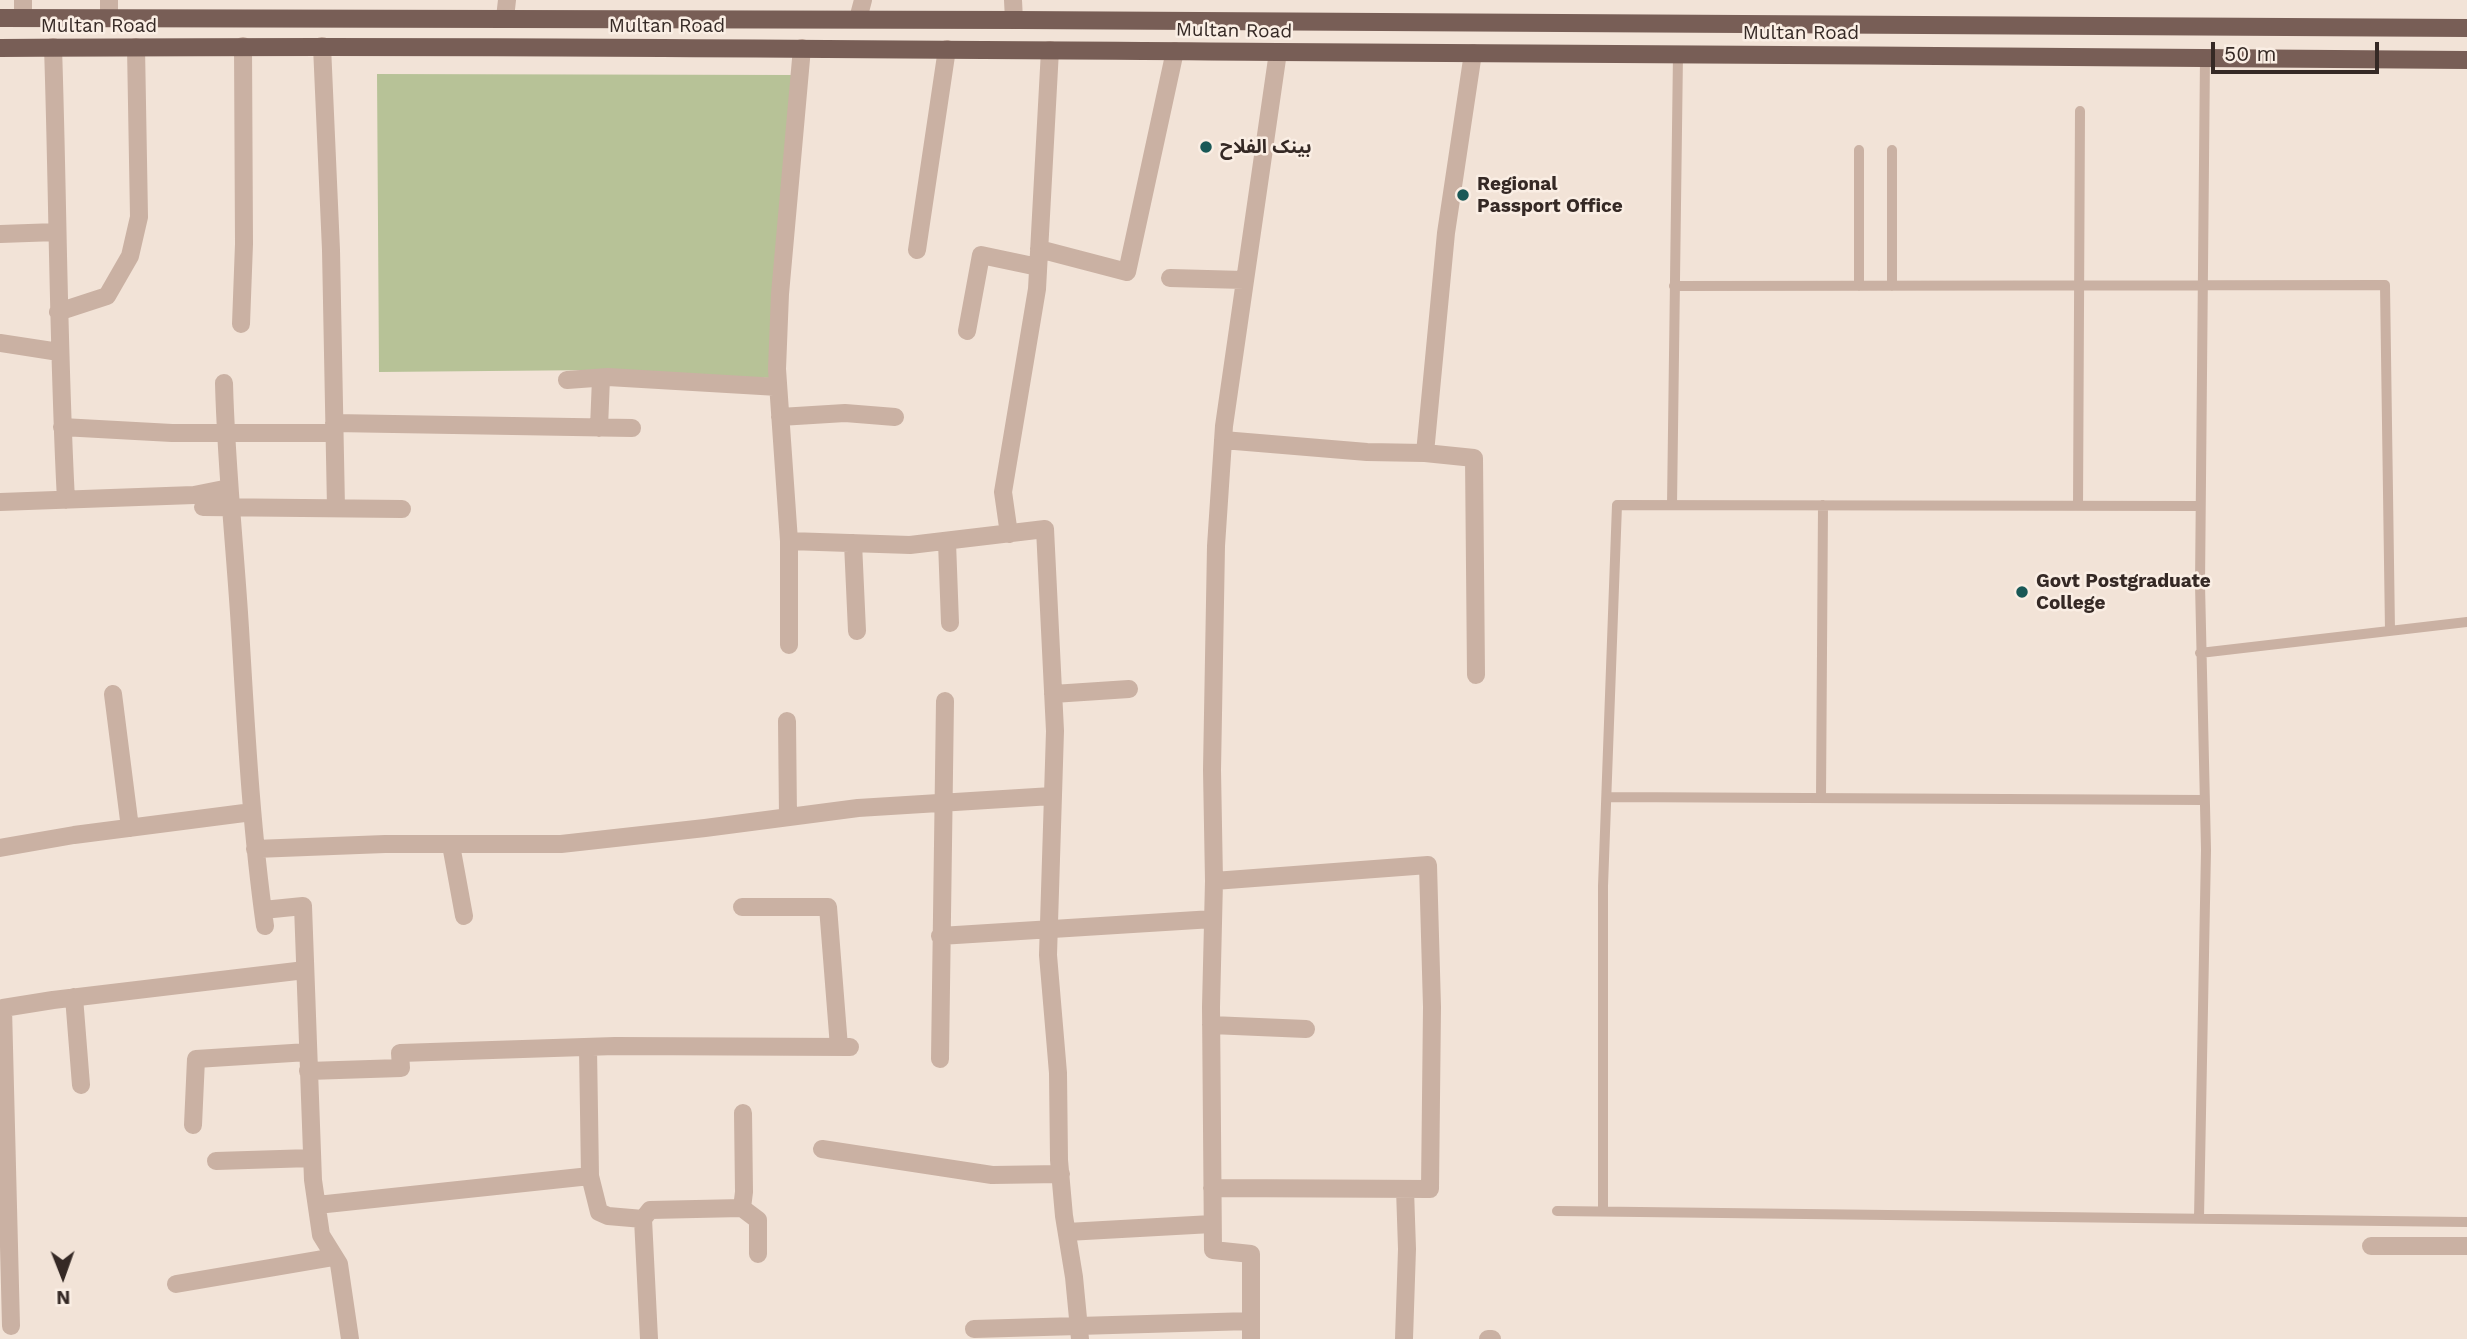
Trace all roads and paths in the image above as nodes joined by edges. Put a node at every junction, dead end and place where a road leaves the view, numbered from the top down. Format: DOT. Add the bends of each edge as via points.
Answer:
graph roads {
  1 [pos="863,0"];
  2 [pos="1013,0"];
  3 [pos="109,8"];
  4 [pos="23,9"];
  5 [pos="506,9"];
  6 [pos="0,18"];
  7 [pos="858,19"];
  8 [pos="1014,20"];
  9 [pos="2467,28"];
  10 [pos="243,46"];
  11 [pos="323,46"];
  12 [pos="52,47"];
  13 [pos="136,47"];
  14 [pos="0,48"];
  15 [pos="802,48"];
  16 [pos="947,49"];
  17 [pos="1050,50"];
  18 [pos="1175,51"];
  19 [pos="1278,52"];
  20 [pos="1473,53"];
  21 [pos="1678,54"];
  22 [pos="2205,57"];
  23 [pos="2467,60"];
  24 [pos="2080,111"];
  25 [pos="1859,150"];
  26 [pos="1892,150"];
  27 [pos="57,232"];
  28 [pos="0,233"];
  29 [pos="917,250"];
  30 [pos="1039,258"];
  31 [pos="1170,278"];
  32 [pos="1244,279"];
  33 [pos="2079,285"];
  34 [pos="1674,286"];
  35 [pos="1859,286"];
  36 [pos="1892,286"];
  37 [pos="2203,286"];
  38 [pos="58,312"];
  39 [pos="241,324"];
  40 [pos="967,331"];
  41 [pos="0,343"];
  42 [pos="59,352"];
  43 [pos="601,378"];
  44 [pos="567,380"];
  45 [pos="224,383"];
  46 [pos="778,387"];
  47 [pos="780,417"];
  48 [pos="895,417"];
  49 [pos="62,427"];
  50 [pos="334,428"];
  51 [pos="599,428"];
  52 [pos="632,428"];
  53 [pos="225,433"];
  54 [pos="1223,440"];
  55 [pos="1425,453"];
  56 [pos="229,488"];
  57 [pos="66,500"];
  58 [pos="0,502"];
  59 [pos="1672,505"];
  60 [pos="1823,505"];
  61 [pos="2078,506"];
  62 [pos="2200,506"];
  63 [pos="203,507"];
  64 [pos="230,507"];
  65 [pos="336,508"];
  66 [pos="402,509"];
  67 [pos="1009,534"];
  68 [pos="789,541"];
  69 [pos="947,542"];
  70 [pos="853,543"];
  71 [pos="2467,622"];
  72 [pos="950,623"];
  73 [pos="858,631"];
  74 [pos="2390,631"];
  75 [pos="789,645"];
  76 [pos="2200,653"];
  77 [pos="1475,675"];
  78 [pos="1129,689"];
  79 [pos="113,694"];
  80 [pos="1053,694"];
  81 [pos="945,701"];
  82 [pos="787,721"];
  83 [pos="1052,796"];
  84 [pos="1607,797"];
  85 [pos="1821,798"];
  86 [pos="2204,800"];
  87 [pos="943,804"];
  88 [pos="252,812"];
  89 [pos="788,817"];
  90 [pos="130,828"];
  91 [pos="451,845"];
  92 [pos="0,848"];
  93 [pos="255,849"];
  94 [pos="1214,881"];
  95 [pos="742,907"];
  96 [pos="464,916"];
  97 [pos="1213,919"];
  98 [pos="1049,930"];
  99 [pos="940,936"];
  100 [pos="305,970"];
  101 [pos="74,997"];
  102 [pos="1211,1025"];
  103 [pos="1306,1029"];
  104 [pos="588,1048"];
  105 [pos="308,1052"];
  106 [pos="940,1059"];
  107 [pos="308,1071"];
  108 [pos="81,1085"];
  109 [pos="743,1113"];
  110 [pos="193,1125"];
  111 [pos="822,1149"];
  112 [pos="312,1158"];
  113 [pos="216,1161"];
  114 [pos="1061,1174"];
  115 [pos="590,1176"];
  116 [pos="1212,1188"];
  117 [pos="1405,1189"];
  118 [pos="317,1205"];
  119 [pos="742,1208"];
  120 [pos="1557,1211"];
  121 [pos="1603,1211"];
  122 [pos="2199,1218"];
  123 [pos="643,1219"];
  124 [pos="2467,1222"];
  125 [pos="1212,1224"];
  126 [pos="1067,1232"];
  127 [pos="2371,1246"];
  128 [pos="2467,1246"];
  129 [pos="758,1254"];
  130 [pos="334,1257"];
  131 [pos="176,1284"];
  132 [pos="11,1326"];
  133 [pos="974,1329"];
  134 [pos="1251,1330"];
  135 [pos="1079,1332"];
  136 [pos="350,1339"];
  137 [pos="649,1339"];
  138 [pos="1404,1339"];
  1 -- 7 [label="street"];
  2 -- 8 [label="street"];
  3 -- 4 [label="main road, Multan Road"];
  3 -- 5 [label="main road, Multan Road"];
  4 -- 6 [label="main road, Multan Road"];
  5 -- 7 [label="main road, Multan Road"];
  7 -- 8 [label="main road, Multan Road"];
  8 -- 9 [label="main road, Multan Road"];
  10 -- 11 [label="main road, Multan Road"];
  10 -- 13 [label="main road, Multan Road"];
  10 -- 39 [label="street"];
  11 -- 15 [label="main road, Multan Road"];
  11 -- 50 [label="street"];
  12 -- 13 [label="main road, Multan Road"];
  12 -- 14 [label="main road, Multan Road"];
  12 -- 27 [label="street"];
  13 -- 38 [label="street" via="139,217 130,256 107,296"];
  15 -- 16 [label="main road, Multan Road"];
  15 -- 46 [label="street" via="780,294"];
  16 -- 17 [label="main road, Multan Road"];
  16 -- 29 [label="street"];
  17 -- 18 [label="main road, Multan Road"];
  17 -- 30 [label="street"];
  18 -- 19 [label="main road, Multan Road"];
  18 -- 30 [label="street" via="1127,272"];
  19 -- 20 [label="main road, Multan Road"];
  19 -- 32 [label="street"];
  20 -- 21 [label="main road, Multan Road"];
  20 -- 55 [label="street" via="1446,233"];
  21 -- 22 [label="main road, Multan Road"];
  21 -- 34 [label="lane"];
  22 -- 23 [label="main road, Multan Road"];
  22 -- 37 [label="lane"];
  24 -- 33 [label="lane"];
  25 -- 35 [label="lane"];
  26 -- 36 [label="lane"];
  27 -- 28 [label="street"];
  27 -- 38 [label="street"];
  30 -- 40 [label="street" via="981,255"];
  30 -- 67 [label="street" via="1003,492"];
  31 -- 32 [label="street"];
  32 -- 54 [label="street"];
  33 -- 36 [label="lane"];
  33 -- 37 [label="lane"];
  33 -- 61 [label="lane"];
  34 -- 35 [label="lane"];
  34 -- 59 [label="lane"];
  35 -- 36 [label="lane"];
  37 -- 62 [label="lane"];
  37 -- 74 [label="lane" via="2385,285"];
  38 -- 42 [label="street"];
  41 -- 42 [label="street"];
  42 -- 49 [label="street"];
  43 -- 44 [label="street"];
  43 -- 46 [label="street"];
  43 -- 51 [label="street"];
  45 -- 53 [label="street"];
  46 -- 47 [label="street"];
  47 -- 48 [label="street" via="845,413"];
  47 -- 68 [label="street"];
  49 -- 53 [label="street"];
  49 -- 57 [label="street"];
  50 -- 51 [label="street"];
  50 -- 53 [label="street"];
  50 -- 65 [label="street"];
  51 -- 52 [label="street"];
  53 -- 56 [label="street"];
  54 -- 55 [label="street"];
  54 -- 94 [label="street" via="1216,560"];
  55 -- 77 [label="street" via="1474,458"];
  56 -- 57 [label="street" via="194,495"];
  56 -- 64 [label="street"];
  57 -- 58 [label="street"];
  59 -- 60 [label="lane"];
  59 -- 84 [label="lane" via="1617,505"];
  60 -- 61 [label="lane"];
  60 -- 85 [label="lane"];
  61 -- 62 [label="lane"];
  62 -- 76 [label="lane"];
  63 -- 64 [label="street"];
  64 -- 65 [label="street"];
  64 -- 88 [label="street"];
  65 -- 66 [label="street"];
  67 -- 69 [label="street"];
  67 -- 80 [label="street" via="1045,529"];
  68 -- 70 [label="street"];
  68 -- 75 [label="street"];
  69 -- 70 [label="street"];
  69 -- 72 [label="street"];
  70 -- 73 [label="street"];
  71 -- 74 [label="lane"];
  74 -- 76 [label="lane"];
  76 -- 86 [label="lane"];
  78 -- 80 [label="street"];
  79 -- 90 [label="street"];
  80 -- 83 [label="street"];
  81 -- 87 [label="street"];
  82 -- 89 [label="street"];
  83 -- 87 [label="street"];
  83 -- 98 [label="street"];
  84 -- 85 [label="lane"];
  84 -- 121 [label="lane"];
  85 -- 86 [label="lane"];
  86 -- 122 [label="lane"];
  87 -- 89 [label="street"];
  87 -- 99 [label="street"];
  88 -- 90 [label="street"];
  88 -- 93 [label="street"];
  89 -- 91 [label="street" via="561,844"];
  90 -- 92 [label="street"];
  91 -- 93 [label="street"];
  91 -- 96 [label="street"];
  93 -- 100 [label="street" via="264,918 303,906"];
  94 -- 97 [label="street"];
  94 -- 117 [label="street" via="1428,865 1430,1189"];
  95 -- 104 [label="street" via="828,907 845,1047"];
  97 -- 98 [label="street"];
  97 -- 102 [label="street"];
  98 -- 99 [label="street"];
  98 -- 114 [label="street"];
  99 -- 106 [label="street"];
  100 -- 101 [label="street"];
  100 -- 105 [label="street"];
  101 -- 108 [label="street"];
  101 -- 132 [label="street" via="3,1008"];
  102 -- 103 [label="street"];
  102 -- 116 [label="street"];
  104 -- 107 [label="street" via="400,1053 401,1068"];
  104 -- 115 [label="street"];
  105 -- 107 [label="street"];
  105 -- 110 [label="street" via="196,1059"];
  107 -- 112 [label="street"];
  109 -- 119 [label="street"];
  111 -- 114 [label="street" via="992,1175"];
  112 -- 113 [label="street"];
  112 -- 118 [label="street"];
  114 -- 126 [label="street"];
  115 -- 118 [label="street"];
  115 -- 123 [label="street" via="599,1212"];
  116 -- 117 [label="street"];
  116 -- 125 [label="street"];
  117 -- 138 [label="street"];
  118 -- 130 [label="street" via="321,1235"];
  119 -- 123 [label="street" via="650,1210"];
  119 -- 129 [label="street" via="758,1220"];
  120 -- 121 [label="lane"];
  121 -- 122 [label="lane"];
  122 -- 124 [label="lane"];
  123 -- 137 [label="street"];
  125 -- 126 [label="street"];
  125 -- 134 [label="street" via="1213,1250 1251,1254"];
  126 -- 135 [label="street"];
  127 -- 128 [label="street"];
  130 -- 131 [label="street"];
  130 -- 136 [label="street" via="339,1264"];
  133 -- 135 [label="street"];
  134 -- 135 [label="street"];
}
